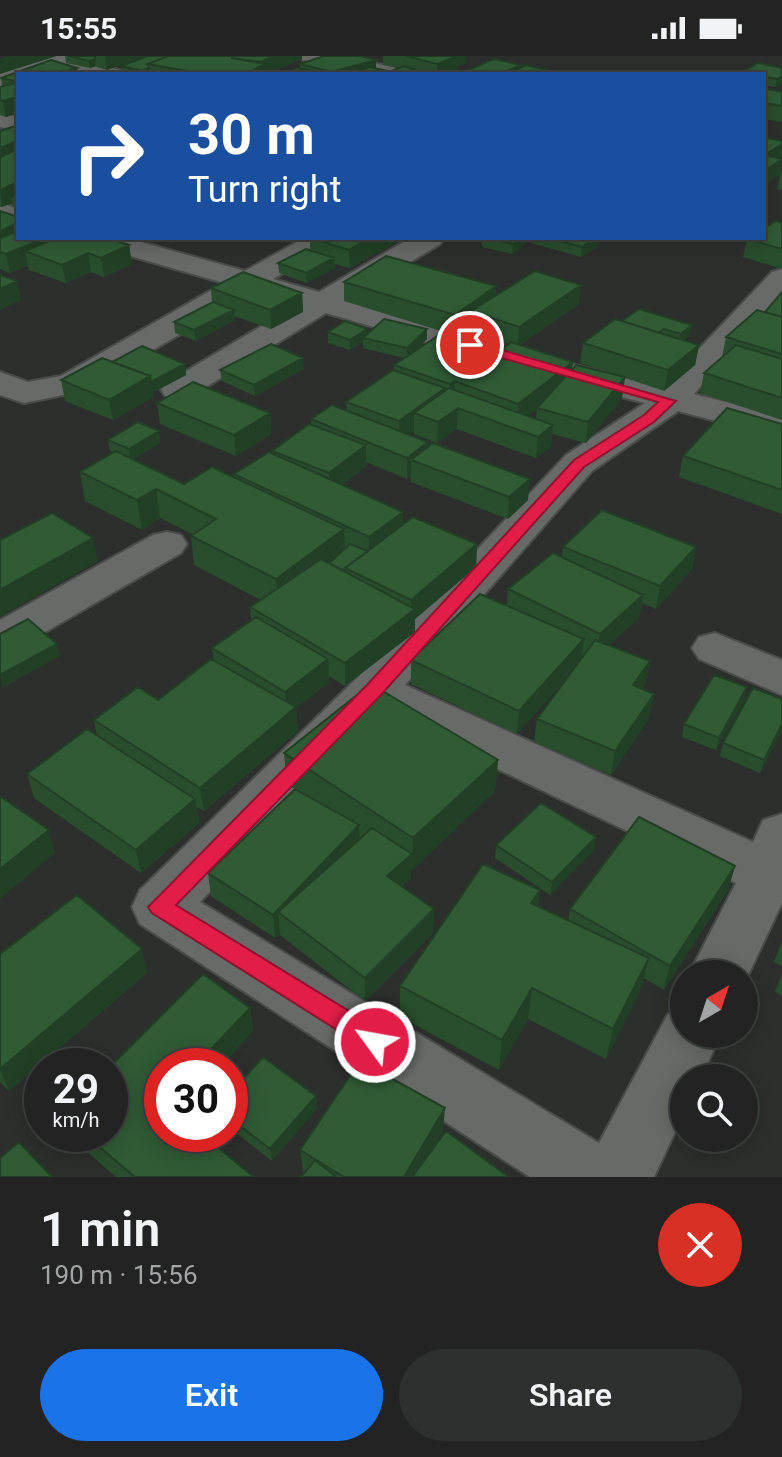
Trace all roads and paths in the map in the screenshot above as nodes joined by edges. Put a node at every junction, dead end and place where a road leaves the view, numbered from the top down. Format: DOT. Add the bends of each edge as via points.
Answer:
graph roads {
  1 [pos="59,59"];
  2 [pos="305,59"];
  3 [pos="24,72"];
  4 [pos="106,72"];
  5 [pos="387,72"];
  6 [pos="320,240"];
  7 [pos="427,240"];
  8 [pos="130,247"];
  9 [pos="782,278"];
  10 [pos="250,280"];
  11 [pos="322,303"];
  12 [pos="0,382"];
  13 [pos="178,390"];
  14 [pos="669,401"];
  15 [pos="782,427"];
  16 [pos="167,544"];
  17 [pos="0,639"];
  18 [pos="715,648"];
  19 [pos="782,679"];
  20 [pos="374,690"];
  21 [pos="777,863"];
  22 [pos="726,960"];
  23 [pos="683,1048"];
  24 [pos="591,1177"];
  25 [pos="618,1177"];
  1 -- 3 [label="street"];
  1 -- 4 [label="street"];
  2 -- 5 [label="street"];
  6 -- 10 [label="street"];
  7 -- 11 [label="street"];
  8 -- 10 [label="street"];
  9 -- 14 [label="street"];
  10 -- 11 [label="street"];
  10 -- 12 [label="street" via="71,384 24,393"];
  11 -- 13 [label="street"];
  11 -- 14 [label="street"];
  14 -- 15 [label="street"];
  14 -- 20 [label="street" via="579,463"];
  16 -- 17 [label="street"];
  18 -- 19 [label="street"];
  20 -- 21 [label="street"];
  20 -- 24 [label="street" via="160,907"];
  21 -- 22 [label="street"];
  23 -- 25 [label="street"];
}
